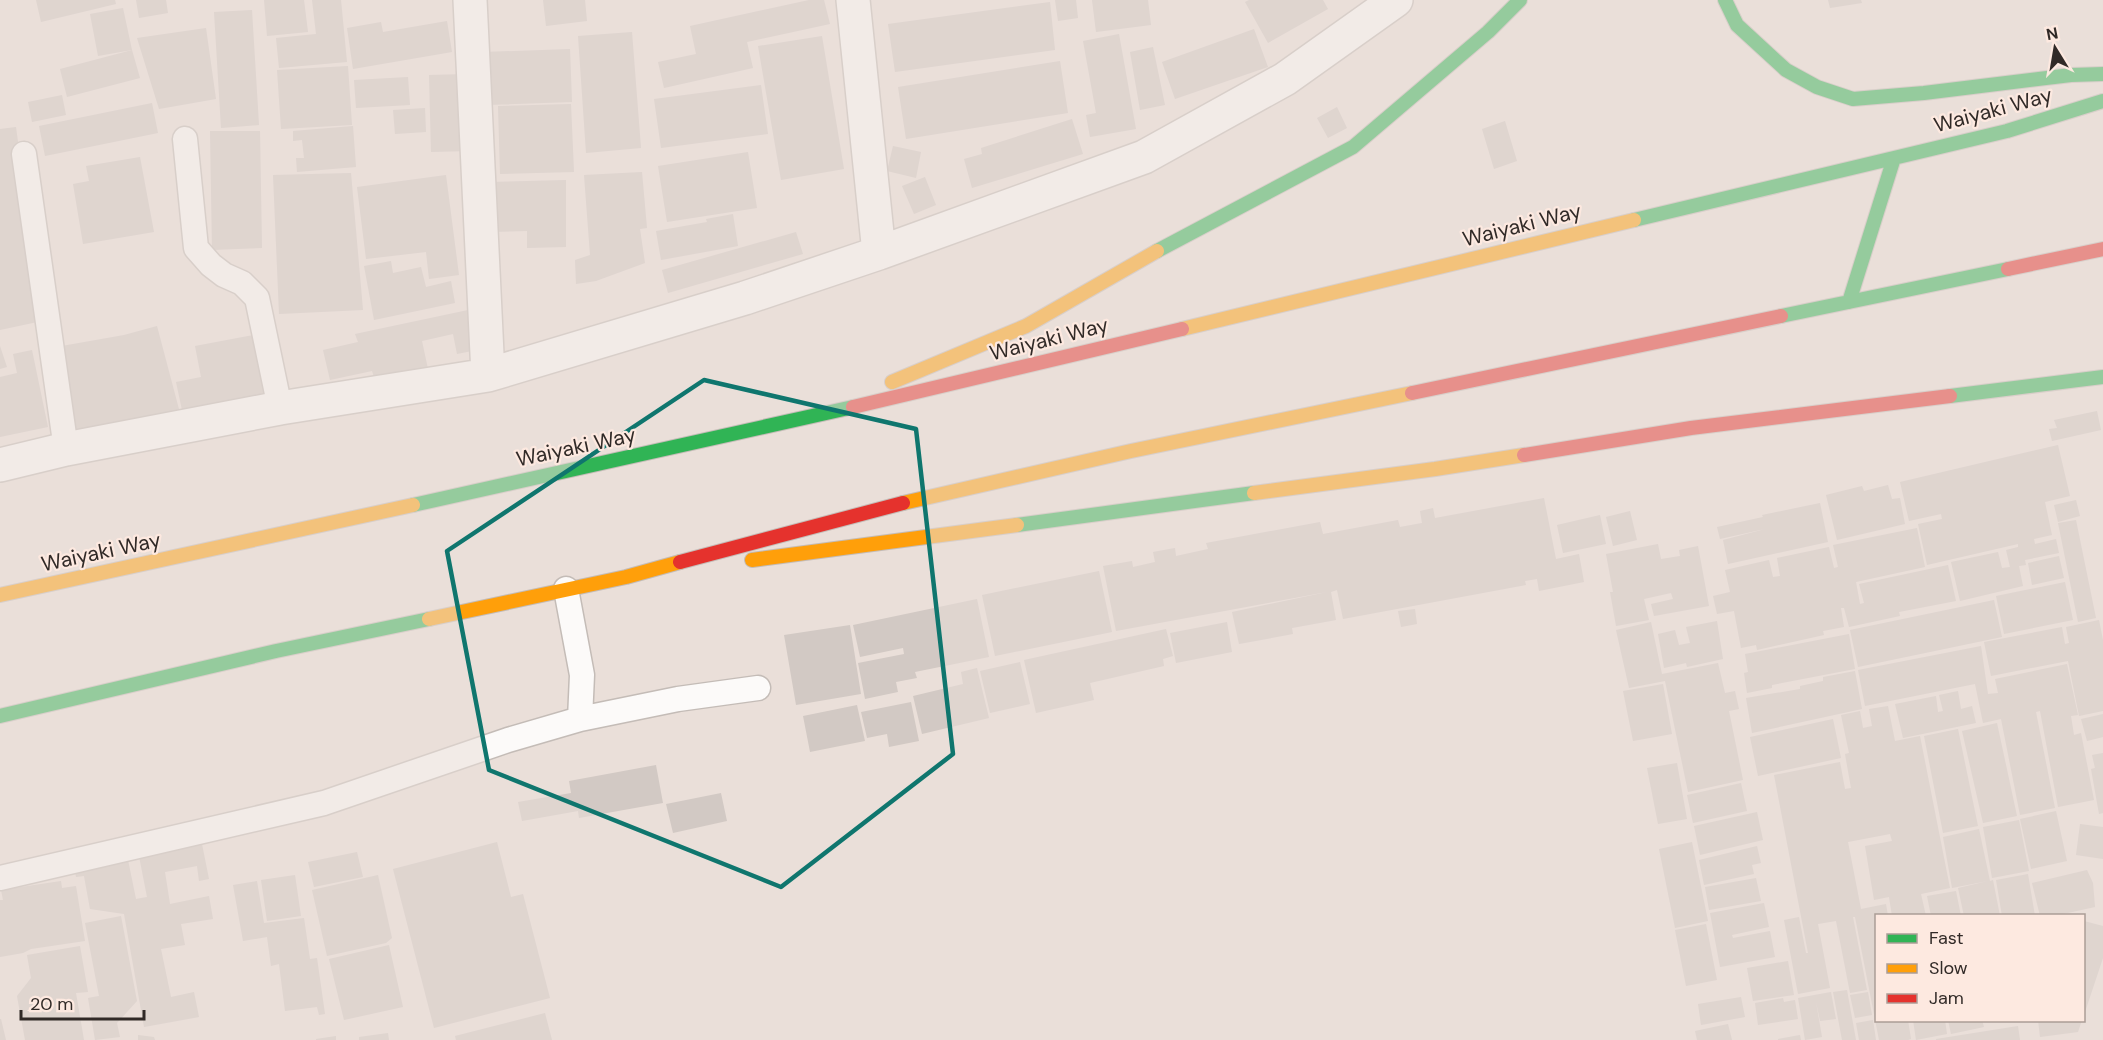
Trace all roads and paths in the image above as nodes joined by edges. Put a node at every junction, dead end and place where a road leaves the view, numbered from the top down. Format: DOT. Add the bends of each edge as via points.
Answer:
graph roads {
  1 [pos="470,0"];
  2 [pos="854,0"];
  3 [pos="1396,0"];
  4 [pos="1520,0"];
  5 [pos="1725,0"];
  6 [pos="2103,74"];
  7 [pos="2103,101"];
  8 [pos="185,139"];
  9 [pos="24,154"];
  10 [pos="1894,158"];
  11 [pos="2103,249"];
  12 [pos="879,253"];
  13 [pos="1849,302"];
  14 [pos="488,375"];
  15 [pos="2103,377"];
  16 [pos="280,408"];
  17 [pos="805,419"];
  18 [pos="66,449"];
  19 [pos="0,465"];
  20 [pos="626,577"];
  21 [pos="566,590"];
  22 [pos="0,595"];
  23 [pos="758,688"];
  24 [pos="0,716"];
  25 [pos="580,719"];
  26 [pos="0,878"];
  1 -- 14 [label="street"];
  2 -- 12 [label="street"];
  3 -- 12 [label="street" via="1285,79 1144,158"];
  4 -- 17 [label="highway" via="1353,147 1195,229 1026,326"];
  5 -- 6 [label="highway" via="1737,25 1786,70 1817,87 1853,99"];
  7 -- 10 [label="highway, Waiyaki Way" via="2007,131"];
  8 -- 16 [label="lane" via="196,248 211,265 243,283 257,298"];
  9 -- 18 [label="lane"];
  10 -- 13 [label="highway"];
  10 -- 17 [label="highway, Waiyaki Way"];
  11 -- 13 [label="highway"];
  12 -- 14 [label="street" via="745,298"];
  13 -- 20 [label="highway" via="1131,451 863,512"];
  14 -- 16 [label="street"];
  15 -- 20 [label="highway" via="1714,425 1435,469"];
  16 -- 18 [label="street"];
  17 -- 22 [label="highway, Waiyaki Way"];
  18 -- 19 [label="street"];
  20 -- 21 [label="highway"];
  21 -- 24 [label="highway" via="276,651"];
  21 -- 25 [label="lane" via="582,675"];
  23 -- 25 [label="lane"];
  25 -- 26 [label="lane" via="324,803"];
}
